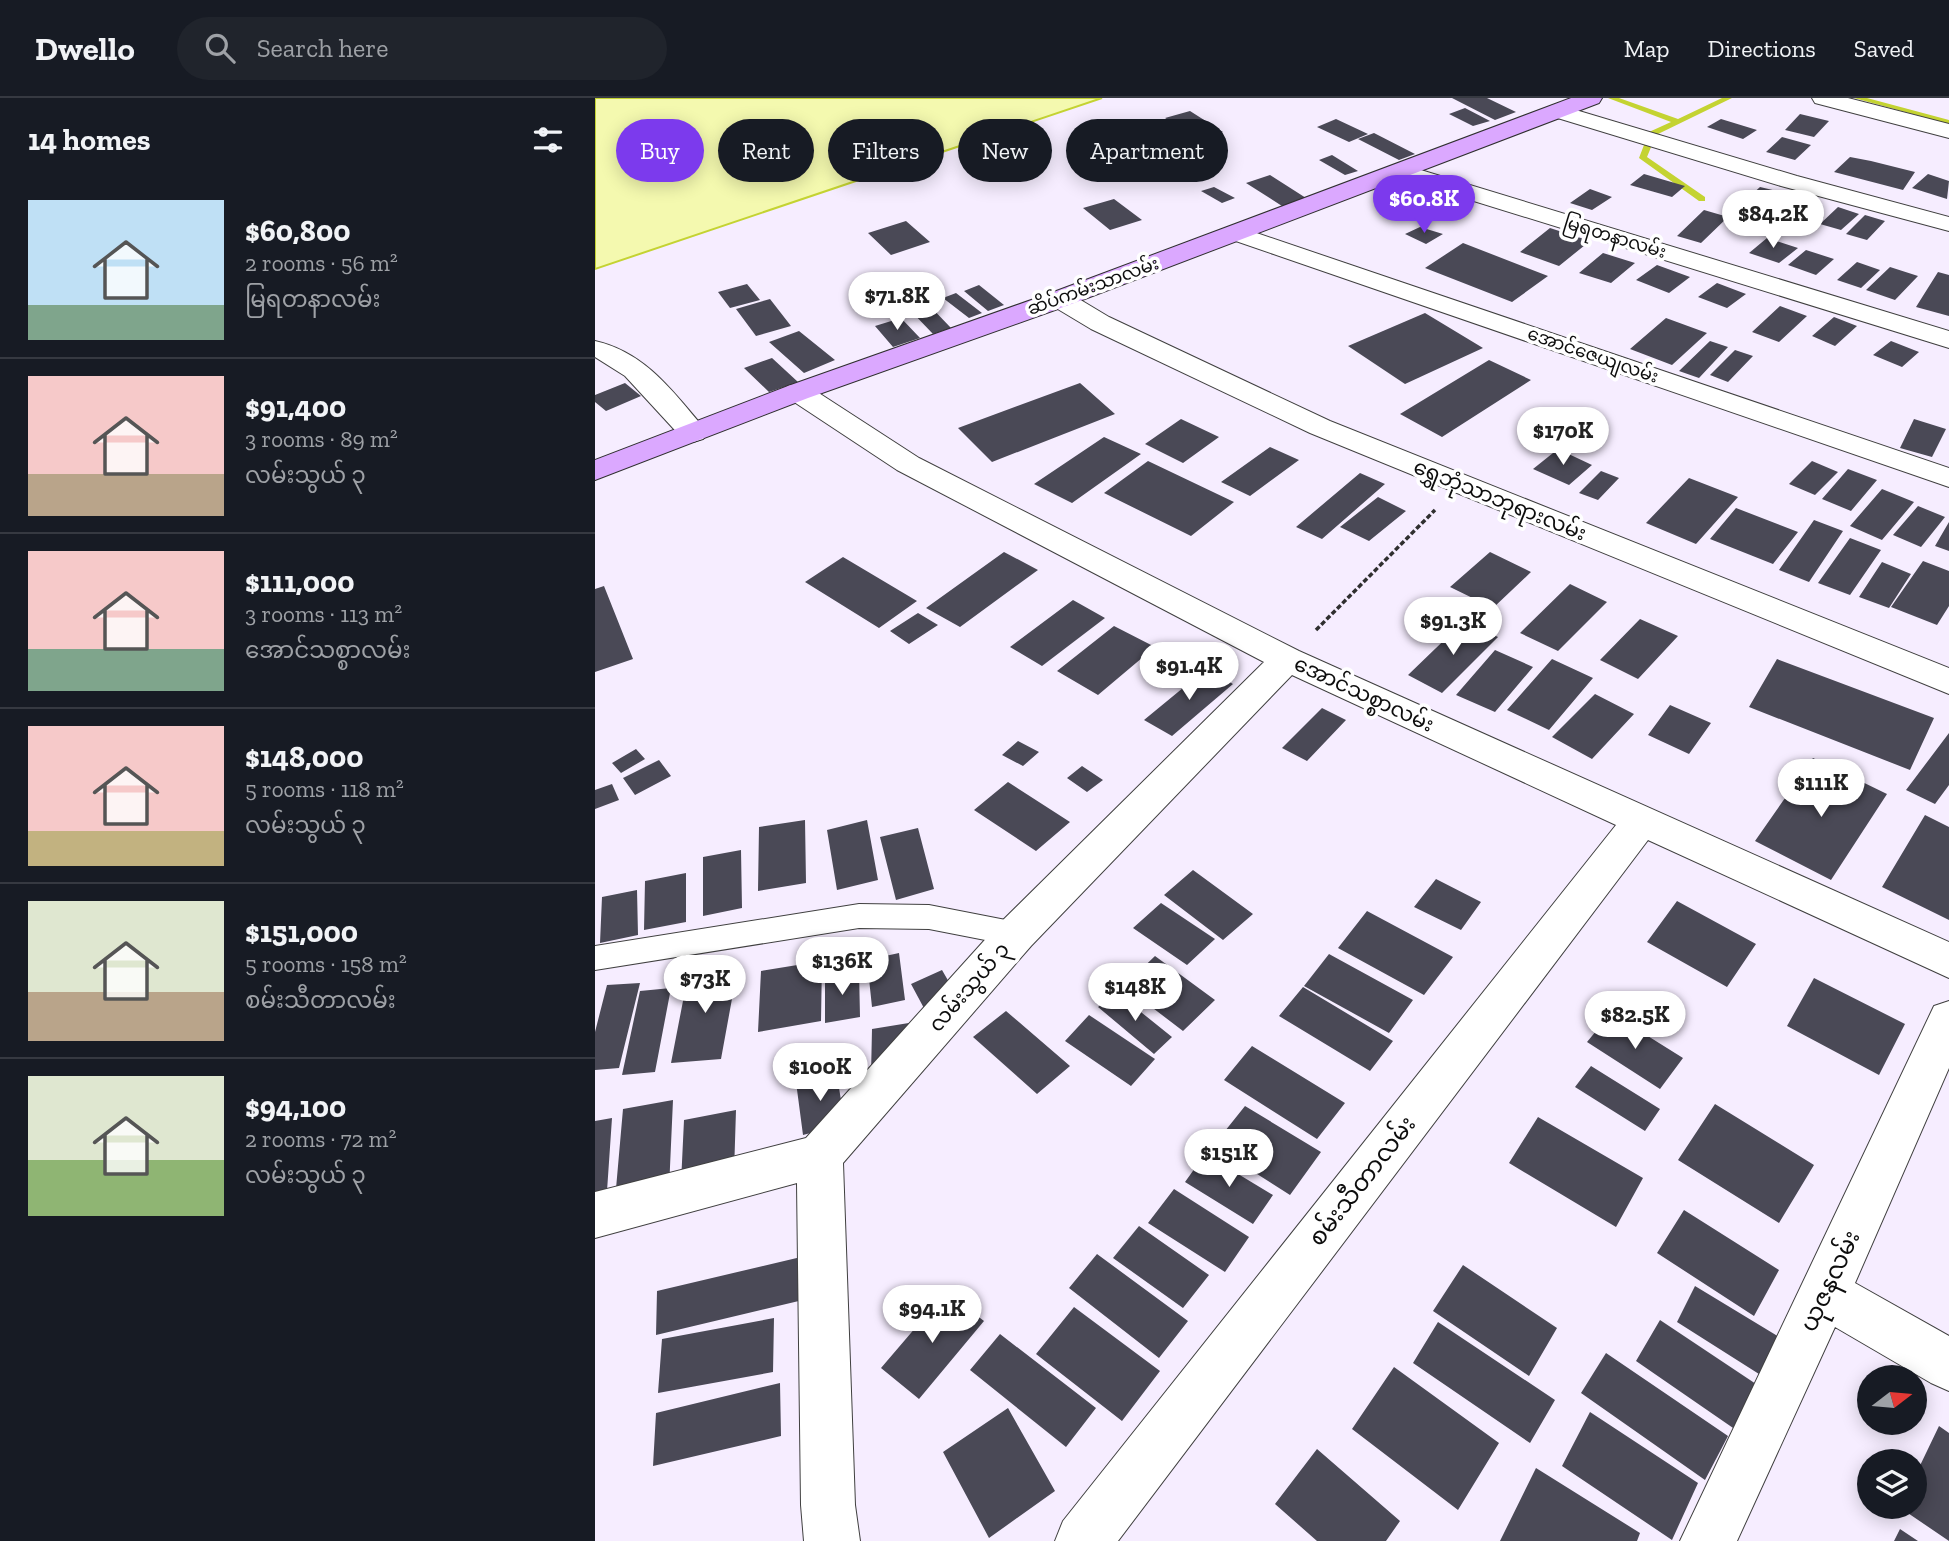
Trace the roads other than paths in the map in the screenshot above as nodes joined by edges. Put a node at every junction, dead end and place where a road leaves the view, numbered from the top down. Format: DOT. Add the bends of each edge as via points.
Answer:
graph roads {
  1 [pos="1591,98"];
  2 [pos="1823,98"];
  3 [pos="1559,110"];
  4 [pos="1949,131"];
  5 [pos="1401,171"];
  6 [pos="1949,223"];
  7 [pos="1236,233"];
  8 [pos="1060,299"];
  9 [pos="1949,340"];
  10 [pos="595,349"];
  11 [pos="798,392"];
  12 [pos="694,433"];
  13 [pos="595,471"];
  14 [pos="1949,478"];
  15 [pos="1287,659"];
  16 [pos="1949,682"];
  17 [pos="1640,822"];
  18 [pos="1016,934"];
  19 [pos="595,958"];
  20 [pos="1949,961"];
  21 [pos="1949,1019"];
  22 [pos="820,1156"];
  23 [pos="595,1215"];
  24 [pos="1825,1293"];
  25 [pos="1949,1364"];
  26 [pos="832,1541"];
  27 [pos="1083,1541"];
  28 [pos="1708,1541"];
  1 -- 3 [label="street, ဆိပ်ကမ်းသာလမ်း"];
  2 -- 4 [label="street"];
  3 -- 5 [label="street, ဆိပ်ကမ်းသာလမ်း"];
  3 -- 6 [label="street" via="1789,181"];
  5 -- 7 [label="street, ဆိပ်ကမ်းသာလမ်း"];
  5 -- 9 [label="street, မြရတနာလမ်း"];
  7 -- 8 [label="street, ဆိပ်ကမ်းသာလမ်း"];
  7 -- 14 [label="street, အောင်ဇေယျလမ်း"];
  8 -- 11 [label="street, ဆိပ်ကမ်းသာလမ်း"];
  8 -- 16 [label="street, ရွှေဘုံသာဘုရားလမ်း" via="1100,323 1320,427"];
  10 -- 12 [label="street" via="617,356"];
  11 -- 12 [label="street, ဆိပ်ကမ်းသာလမ်း"];
  11 -- 15 [label="street, အောင်သစ္စာလမ်း" via="908,464"];
  12 -- 13 [label="street, ဆိပ်ကမ်းသာလမ်း"];
  15 -- 17 [label="street, အောင်သစ္စာလမ်း"];
  15 -- 18 [label="street, လမ်းသွယ် ၃"];
  17 -- 20 [label="street, အောင်သစ္စာလမ်း"];
  17 -- 27 [label="street, စမ်းသီတာလမ်း"];
  18 -- 19 [label="lane" via="929,917 859,916"];
  18 -- 22 [label="street, လမ်းသွယ် ၃"];
  21 -- 24 [label="street, ယုဇနလမ်း"];
  22 -- 23 [label="street"];
  22 -- 26 [label="street"];
  24 -- 25 [label="street"];
  24 -- 28 [label="street, ယုဇနလမ်း"];
}
